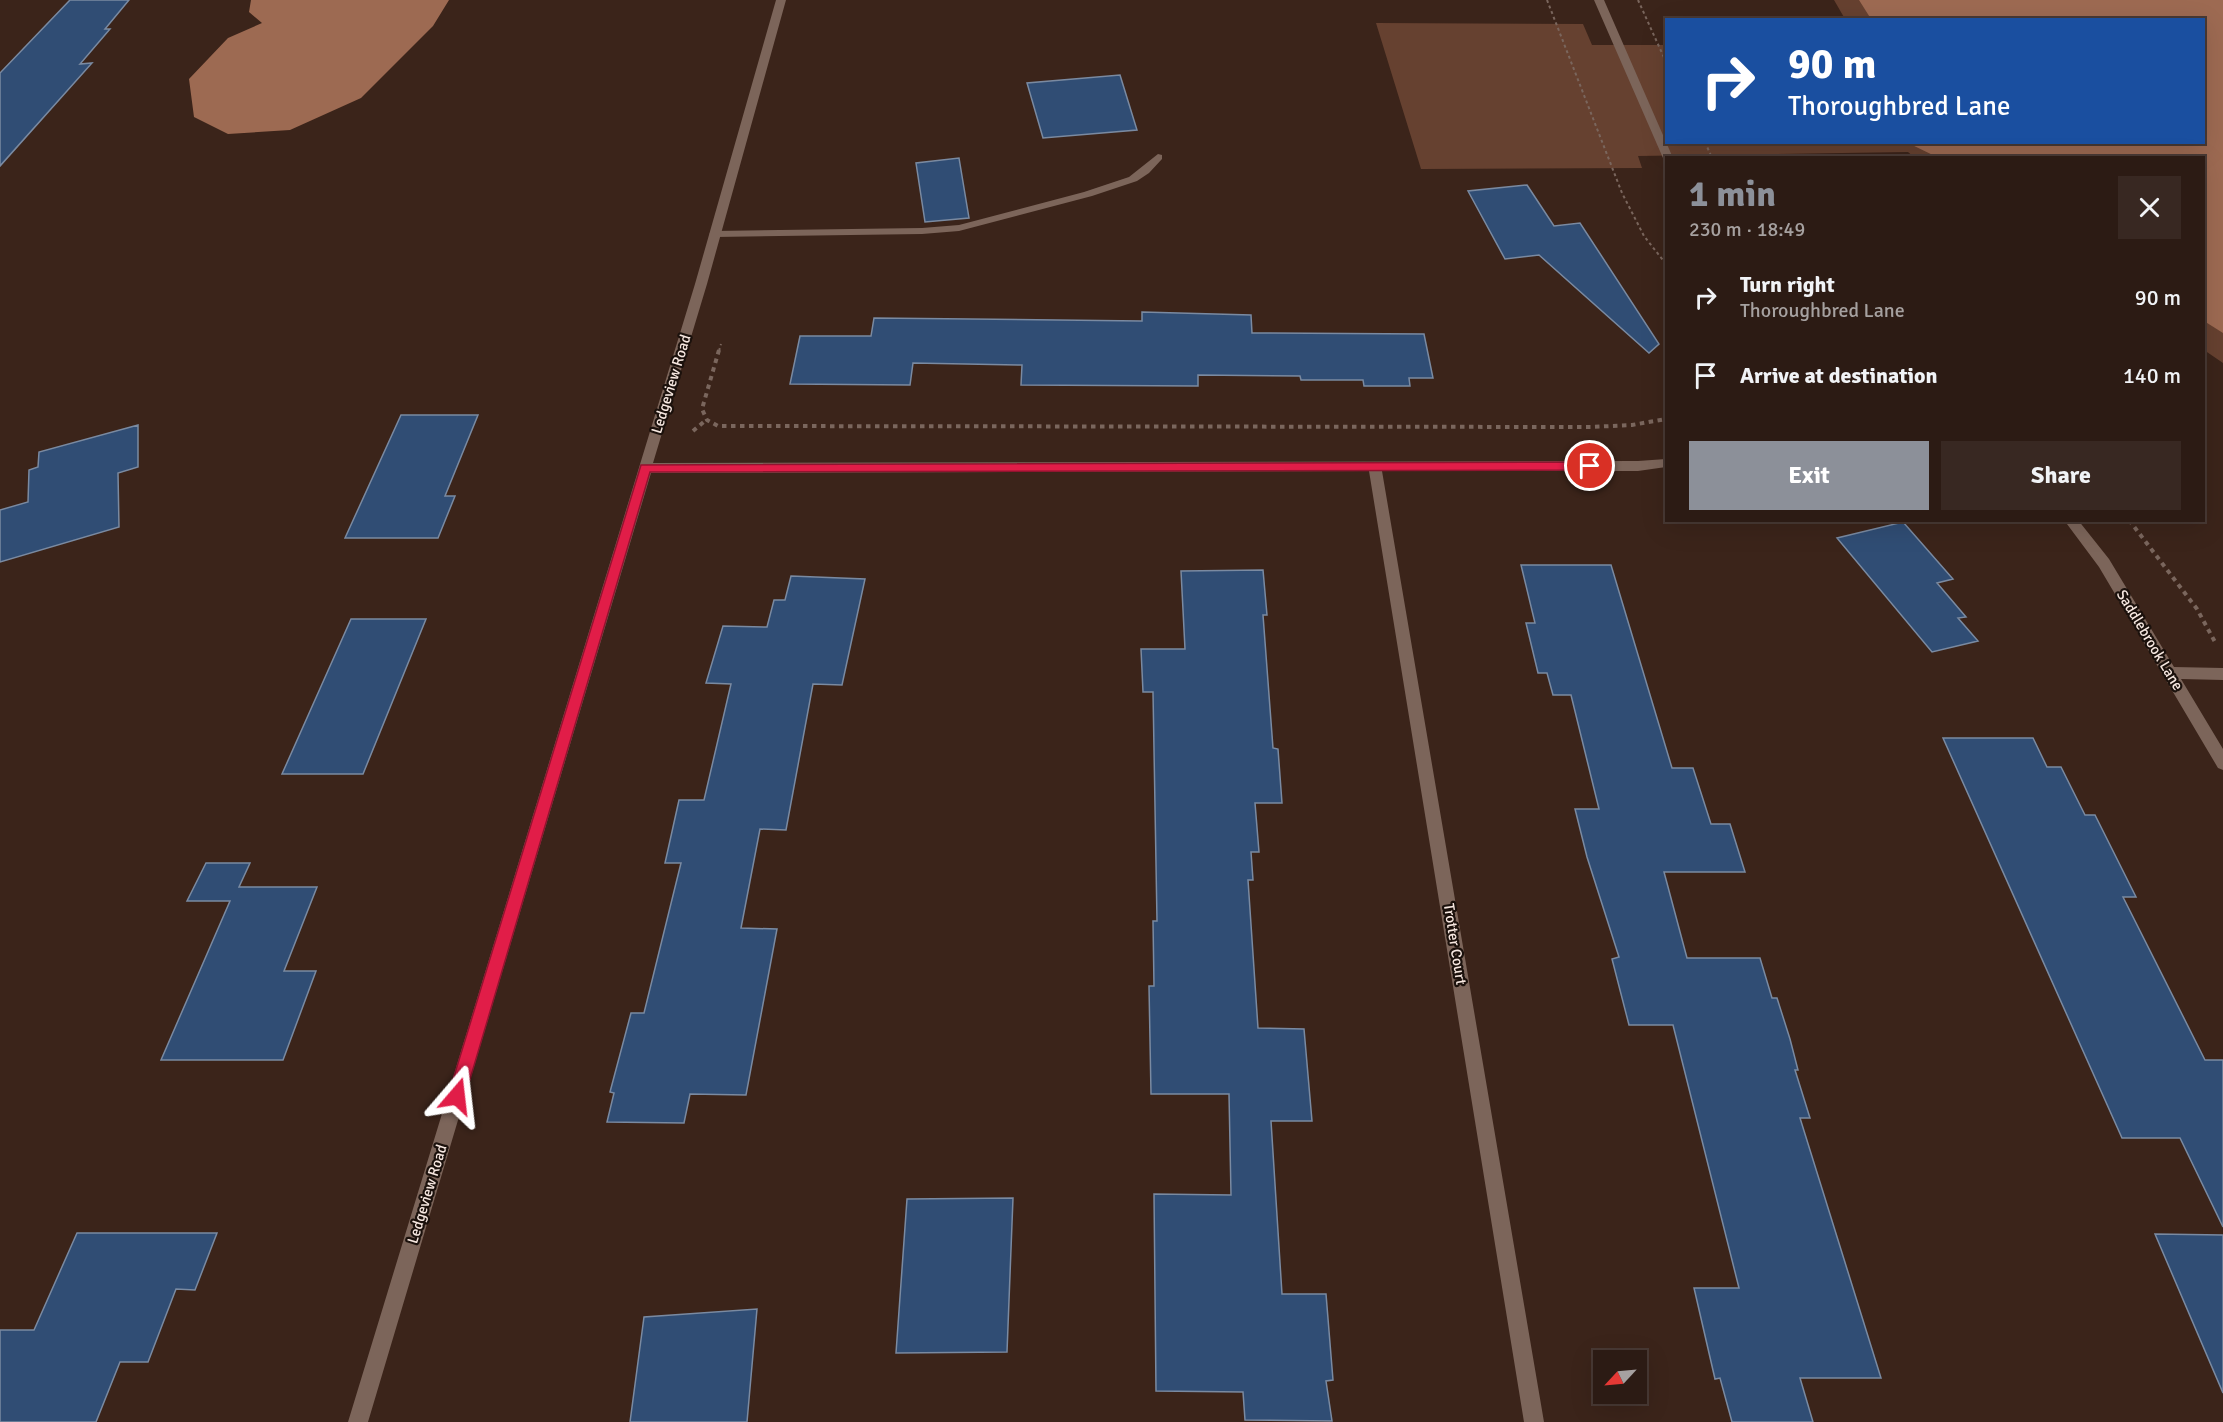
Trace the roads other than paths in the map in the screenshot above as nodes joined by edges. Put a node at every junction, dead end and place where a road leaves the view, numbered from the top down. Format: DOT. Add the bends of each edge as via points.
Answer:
graph roads {
  1 [pos="781,0"];
  2 [pos="1599,0"];
  3 [pos="1667,156"];
  4 [pos="1158,157"];
  5 [pos="715,234"];
  6 [pos="1665,463"];
  7 [pos="1376,467"];
  8 [pos="645,468"];
  9 [pos="2072,522"];
  10 [pos="2170,673"];
  11 [pos="2223,674"];
  12 [pos="2223,763"];
  13 [pos="358,1422"];
  14 [pos="1534,1422"];
  1 -- 5 [label="street, Ledgeview Road"];
  2 -- 3 [label="street"];
  4 -- 5 [label="street" via="1133,179 959,228"];
  5 -- 8 [label="street, Ledgeview Road"];
  6 -- 7 [label="street"];
  7 -- 8 [label="street"];
  7 -- 14 [label="street, Trotter Court"];
  8 -- 13 [label="street, Ledgeview Road"];
  9 -- 10 [label="street, Saddlebrook Lane" via="2104,563"];
  10 -- 11 [label="street"];
  10 -- 12 [label="street, Saddlebrook Lane"];
}
